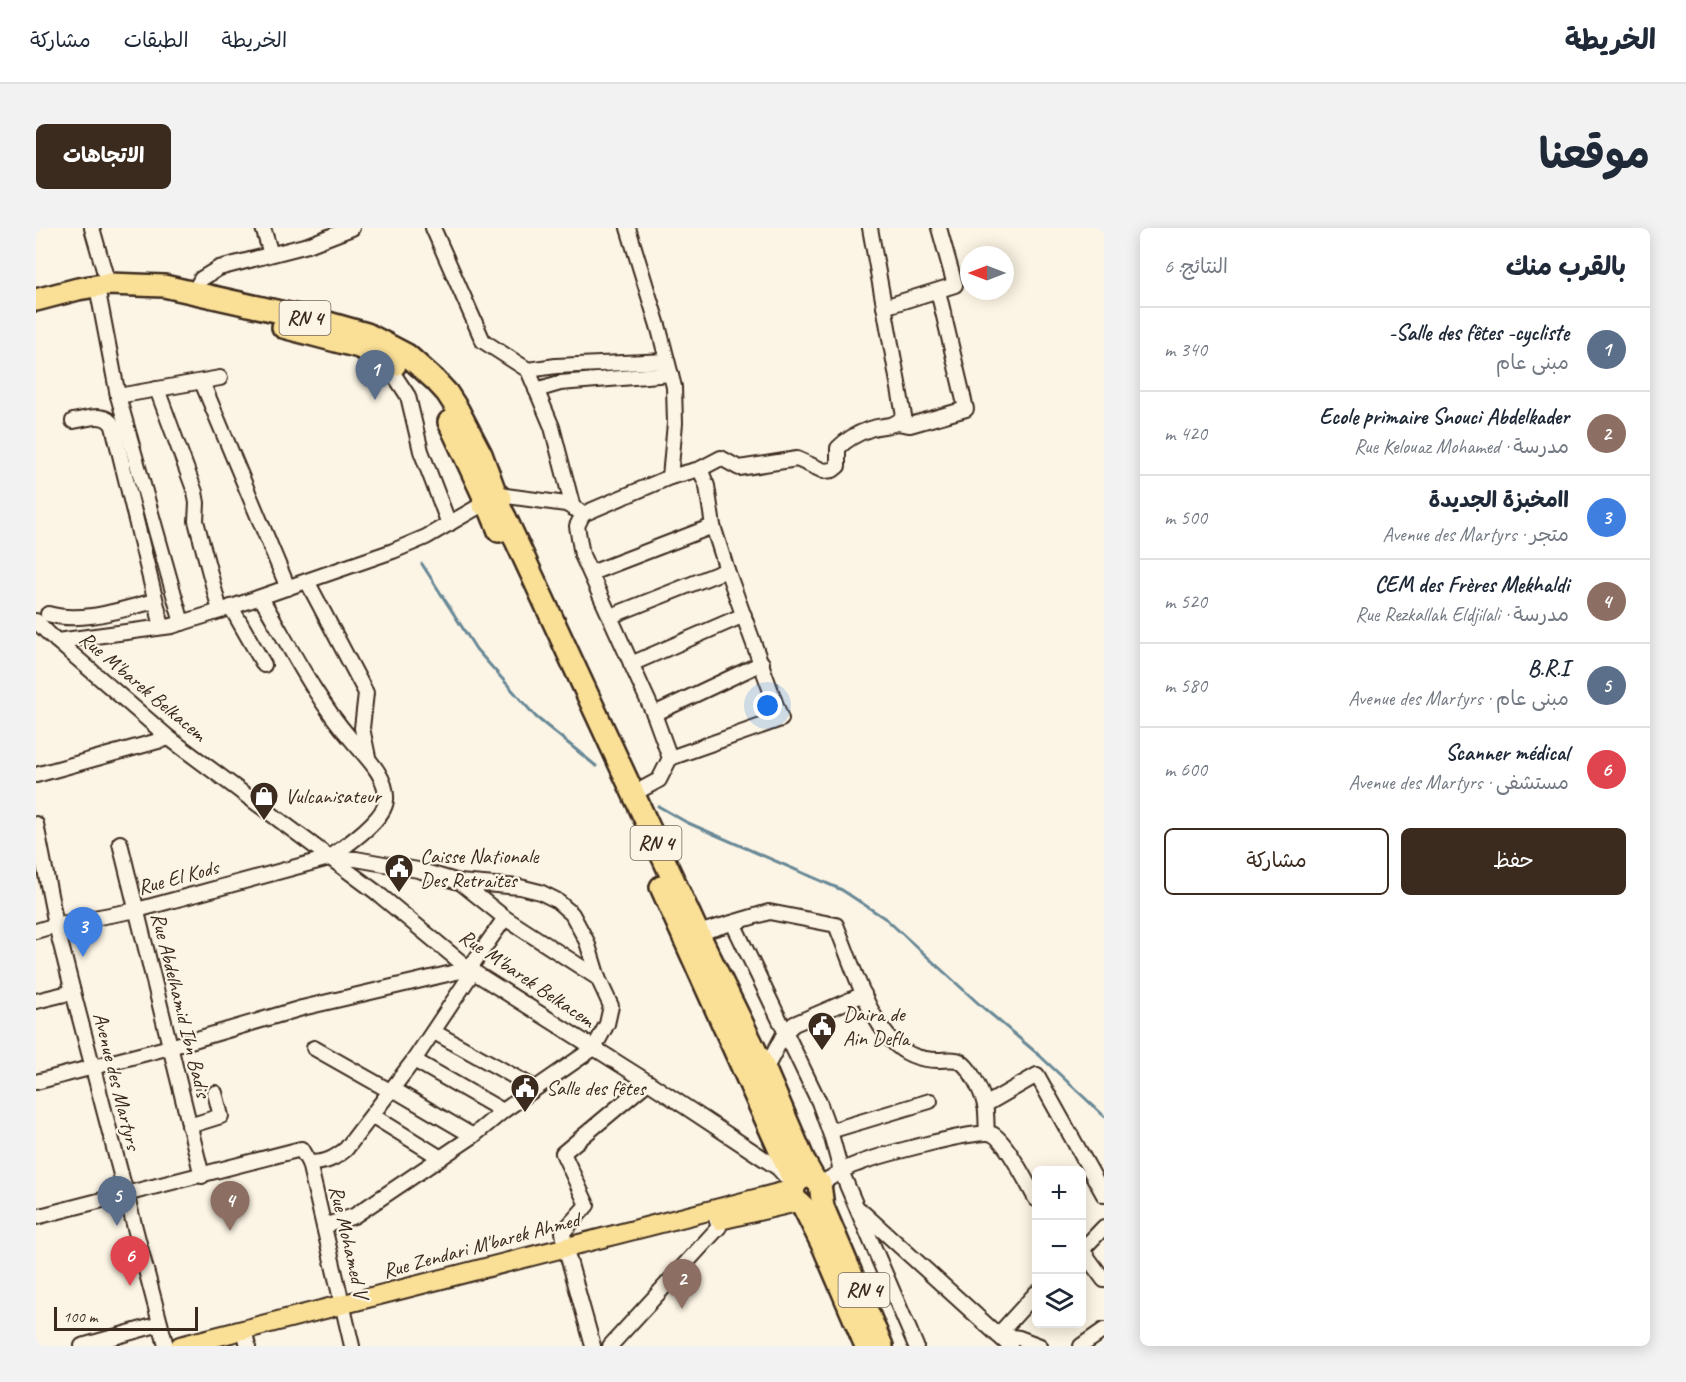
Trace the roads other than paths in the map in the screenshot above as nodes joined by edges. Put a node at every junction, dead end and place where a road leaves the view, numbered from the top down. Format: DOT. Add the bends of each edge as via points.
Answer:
graph roads {
  1 [pos="92,228"];
  2 [pos="263,228"];
  3 [pos="352,228"];
  4 [pos="433,228"];
  5 [pos="628,228"];
  6 [pos="870,228"];
  7 [pos="939,228"];
  8 [pos="271,254"];
  9 [pos="104,291"];
  10 [pos="938,291"];
  11 [pos="194,292"];
  12 [pos="36,300"];
  13 [pos="884,307"];
  14 [pos="36,312"];
  15 [pos="382,357"];
  16 [pos="669,368"];
  17 [pos="528,370"];
  18 [pos="220,378"];
  19 [pos="202,382"];
  20 [pos="157,389"];
  21 [pos="536,390"];
  22 [pos="118,396"];
  23 [pos="73,421"];
  24 [pos="898,423"];
  25 [pos="700,469"];
  26 [pos="670,477"];
  27 [pos="492,501"];
  28 [pos="578,511"];
  29 [pos="449,524"];
  30 [pos="713,526"];
  31 [pos="727,570"];
  32 [pos="591,573"];
  33 [pos="307,581"];
  34 [pos="288,588"];
  35 [pos="261,598"];
  36 [pos="155,601"];
  37 [pos="226,609"];
  38 [pos="744,615"];
  39 [pos="611,616"];
  40 [pos="182,623"];
  41 [pos="162,627"];
  42 [pos="43,628"];
  43 [pos="762,663"];
  44 [pos="631,664"];
  45 [pos="264,665"];
  46 [pos="654,714"];
  47 [pos="169,738"];
  48 [pos="670,758"];
  49 [pos="368,759"];
  50 [pos="36,775"];
  51 [pos="633,794"];
  52 [pos="36,824"];
  53 [pos="120,843"];
  54 [pos="329,858"];
  55 [pos="459,882"];
  56 [pos="137,910"];
  57 [pos="505,918"];
  58 [pos="733,923"];
  59 [pos="56,925"];
  60 [pos="36,931"];
  61 [pos="698,933"];
  62 [pos="472,969"];
  63 [pos="598,978"];
  64 [pos="73,992"];
  65 [pos="864,994"];
  66 [pos="36,1001"];
  67 [pos="434,1032"];
  68 [pos="785,1032"];
  69 [pos="170,1047"];
  70 [pos="314,1048"];
  71 [pos="594,1048"];
  72 [pos="414,1060"];
  73 [pos="92,1067"];
  74 [pos="765,1070"];
  75 [pos="36,1082"];
  76 [pos="648,1082"];
  77 [pos="535,1088"];
  78 [pos="390,1091"];
  79 [pos="215,1093"];
  80 [pos="930,1101"];
  81 [pos="985,1105"];
  82 [pos="504,1111"];
  83 [pos="373,1116"];
  84 [pos="189,1126"];
  85 [pos="830,1131"];
  86 [pos="987,1133"];
  87 [pos="473,1136"];
  88 [pos="441,1158"];
  89 [pos="309,1163"];
  90 [pos="841,1171"];
  91 [pos="202,1176"];
  92 [pos="805,1191"];
  93 [pos="1032,1192"];
  94 [pos="125,1193"];
  95 [pos="1104,1194"];
  96 [pos="855,1206"];
  97 [pos="716,1215"];
  98 [pos="36,1217"];
  99 [pos="324,1226"];
  100 [pos="1104,1227"];
  101 [pos="830,1242"];
  102 [pos="1086,1246"];
  103 [pos="567,1252"];
  104 [pos="1086,1255"];
  105 [pos="1104,1280"];
  106 [pos="1032,1297"];
  107 [pos="343,1310"];
  108 [pos="160,1324"];
  109 [pos="1104,1330"];
  110 [pos="998,1335"];
  111 [pos="246,1339"];
  112 [pos="82,1346"];
  113 [pos="166,1346"];
  114 [pos="180,1346"];
  115 [pos="227,1346"];
  116 [pos="352,1346"];
  117 [pos="593,1346"];
  118 [pos="610,1346"];
  119 [pos="858,1346"];
  120 [pos="866,1346"];
  121 [pos="882,1346"];
  122 [pos="890,1346"];
  123 [pos="916,1346"];
  124 [pos="1010,1346"];
  125 [pos="1040,1346"];
  126 [pos="1081,1346"];
  1 -- 9 [label="street"];
  2 -- 8 [label="street"];
  3 -- 8 [label="street"];
  4 -- 17 [label="street" via="483,341"];
  5 -- 16 [label="street"];
  6 -- 13 [label="street"];
  7 -- 10 [label="street" via="955,285"];
  8 -- 11 [label="street" via="219,268 201,279"];
  9 -- 11 [label="highway, RN 4" via="164,286"];
  9 -- 12 [label="highway, RN 4" via="78,289"];
  9 -- 14 [label="highway, RN 4"];
  9 -- 15 [label="highway, RN 4" via="170,299 331,339"];
  9 -- 22 [label="street"];
  10 -- 13 [label="street"];
  10 -- 24 [label="street" via="966,409 910,425"];
  11 -- 27 [label="highway, RN 4" via="367,334 407,355 435,380 458,410 481,454"];
  13 -- 24 [label="street" via="904,416"];
  15 -- 27 [label="highway, RN 4" via="412,377 437,402"];
  15 -- 29 [label="street" via="408,396 421,451"];
  16 -- 17 [label="street" via="556,366"];
  16 -- 21 [label="street"];
  16 -- 26 [label="street" via="675,423"];
  17 -- 21 [label="street"];
  18 -- 19 [label="street"];
  19 -- 20 [label="street"];
  19 -- 34 [label="street"];
  20 -- 22 [label="street"];
  20 -- 37 [label="street" via="195,492 196,521"];
  21 -- 28 [label="street"];
  22 -- 40 [label="street"];
  23 -- 36 [label="street" via="104,416 110,419"];
  24 -- 25 [label="street" via="873,428 846,441 838,448 838,466 834,470 824,471 797,459 739,468 721,458"];
  25 -- 26 [label="street"];
  25 -- 30 [label="street" via="707,486"];
  26 -- 28 [label="street"];
  27 -- 28 [label="street" via="566,504"];
  27 -- 29 [label="street"];
  27 -- 51 [label="highway, RN 4"];
  27 -- 92 [label="highway, RN 4"];
  28 -- 32 [label="street" via="582,555"];
  29 -- 33 [label="street" via="393,551"];
  30 -- 31 [label="street"];
  30 -- 32 [label="street"];
  31 -- 38 [label="street"];
  31 -- 39 [label="street"];
  32 -- 39 [label="street"];
  33 -- 34 [label="street"];
  33 -- 49 [label="street" via="366,693 362,728"];
  34 -- 35 [label="street"];
  35 -- 37 [label="street"];
  35 -- 49 [label="street" via="332,715"];
  36 -- 41 [label="street"];
  36 -- 42 [label="street" via="73,617"];
  37 -- 40 [label="street"];
  37 -- 45 [label="street"];
  38 -- 43 [label="street"];
  38 -- 44 [label="street"];
  39 -- 44 [label="street"];
  40 -- 41 [label="street"];
  41 -- 42 [label="street"];
  42 -- 47 [label="street, Rue M'barek Belkacem"];
  43 -- 46 [label="street"];
  43 -- 48 [label="street" via="781,719"];
  44 -- 46 [label="street"];
  46 -- 48 [label="street"];
  47 -- 50 [label="street"];
  47 -- 54 [label="street, Rue M'barek Belkacem"];
  48 -- 51 [label="street" via="659,780"];
  49 -- 54 [label="street" via="385,786 386,802 363,832"];
  51 -- 61 [label="highway, RN 4"];
  52 -- 59 [label="street, Avenue des Martyrs"];
  53 -- 56 [label="street, Rue Abdelhamid Ibn Badis"];
  54 -- 55 [label="street" via="418,870"];
  54 -- 56 [label="street, Rue El Kods"];
  54 -- 62 [label="street, Rue M'barek Belkacem"];
  55 -- 57 [label="street"];
  55 -- 63 [label="street" via="520,887 556,900 572,914 587,942"];
  56 -- 59 [label="street, Rue El Kods"];
  56 -- 69 [label="street, Rue Abdelhamid Ibn Badis"];
  57 -- 62 [label="street"];
  57 -- 63 [label="street"];
  58 -- 61 [label="street"];
  58 -- 65 [label="street" via="769,912 836,925"];
  58 -- 68 [label="street"];
  59 -- 60 [label="street, Rue El Kods"];
  59 -- 64 [label="street, Avenue des Martyrs"];
  61 -- 74 [label="highway, RN 4"];
  62 -- 67 [label="street"];
  62 -- 69 [label="street" via="302,1008"];
  62 -- 71 [label="street, Rue M'barek Belkacem"];
  63 -- 71 [label="street" via="611,1006 607,1024"];
  64 -- 66 [label="street"];
  64 -- 73 [label="street, Avenue des Martyrs"];
  65 -- 68 [label="street" via="794,1024"];
  65 -- 81 [label="street" via="893,1042 907,1053 958,1060 966,1065"];
  67 -- 72 [label="street"];
  67 -- 77 [label="street"];
  68 -- 74 [label="street"];
  68 -- 85 [label="street"];
  69 -- 73 [label="street"];
  69 -- 84 [label="street, Rue Abdelhamid Ibn Badis"];
  70 -- 78 [label="street"];
  71 -- 76 [label="street, Rue M'barek Belkacem"];
  71 -- 77 [label="street"];
  72 -- 78 [label="street"];
  72 -- 82 [label="street"];
  73 -- 75 [label="street"];
  73 -- 94 [label="street, Avenue des Martyrs"];
  74 -- 92 [label="highway, RN 4" via="805,1163"];
  76 -- 92 [label="street, Rue M'barek Belkacem" via="778,1168"];
  76 -- 103 [label="street" via="562,1153 587,1205 563,1232"];
  77 -- 82 [label="street"];
  78 -- 83 [label="street"];
  78 -- 87 [label="street"];
  79 -- 84 [label="street" via="221,1116"];
  80 -- 85 [label="street"];
  81 -- 86 [label="street"];
  81 -- 95 [label="street" via="1037,1076"];
  82 -- 87 [label="street"];
  83 -- 88 [label="street"];
  83 -- 89 [label="street" via="333,1160"];
  84 -- 91 [label="street, Rue Abdelhamid Ibn Badis"];
  85 -- 90 [label="street"];
  86 -- 90 [label="street" via="954,1138"];
  86 -- 93 [label="street" via="994,1134 1006,1147"];
  87 -- 88 [label="street"];
  88 -- 99 [label="street" via="354,1216"];
  89 -- 91 [label="street, Rue Mohamed V" via="301,1149"];
  89 -- 99 [label="street, Rue Mohamed V"];
  90 -- 92 [label="street"];
  90 -- 96 [label="street"];
  91 -- 94 [label="street"];
  92 -- 97 [label="main road"];
  92 -- 101 [label="highway, RN 4" via="823,1207"];
  94 -- 98 [label="street"];
  94 -- 108 [label="street, Avenue des Martyrs"];
  96 -- 110 [label="street"];
  96 -- 123 [label="street"];
  97 -- 103 [label="main road"];
  97 -- 118 [label="street" via="719,1227"];
  99 -- 107 [label="street, Rue Mohamed V"];
  100 -- 102 [label="street"];
  101 -- 119 [label="main road, RN 4"];
  101 -- 120 [label="highway, RN 4"];
  101 -- 121 [label="highway, RN 4"];
  101 -- 122 [label="main road, RN 4" via="860,1280"];
  103 -- 107 [label="main road"];
  103 -- 117 [label="street"];
  104 -- 105 [label="street"];
  106 -- 110 [label="street"];
  107 -- 111 [label="main road"];
  107 -- 116 [label="street, Rue Mohamed V"];
  108 -- 112 [label="street"];
  108 -- 113 [label="street, Avenue des Martyrs"];
  109 -- 126 [label="street"];
  110 -- 124 [label="street"];
  110 -- 125 [label="street"];
  111 -- 114 [label="main road"];
  111 -- 115 [label="main road"];
}
